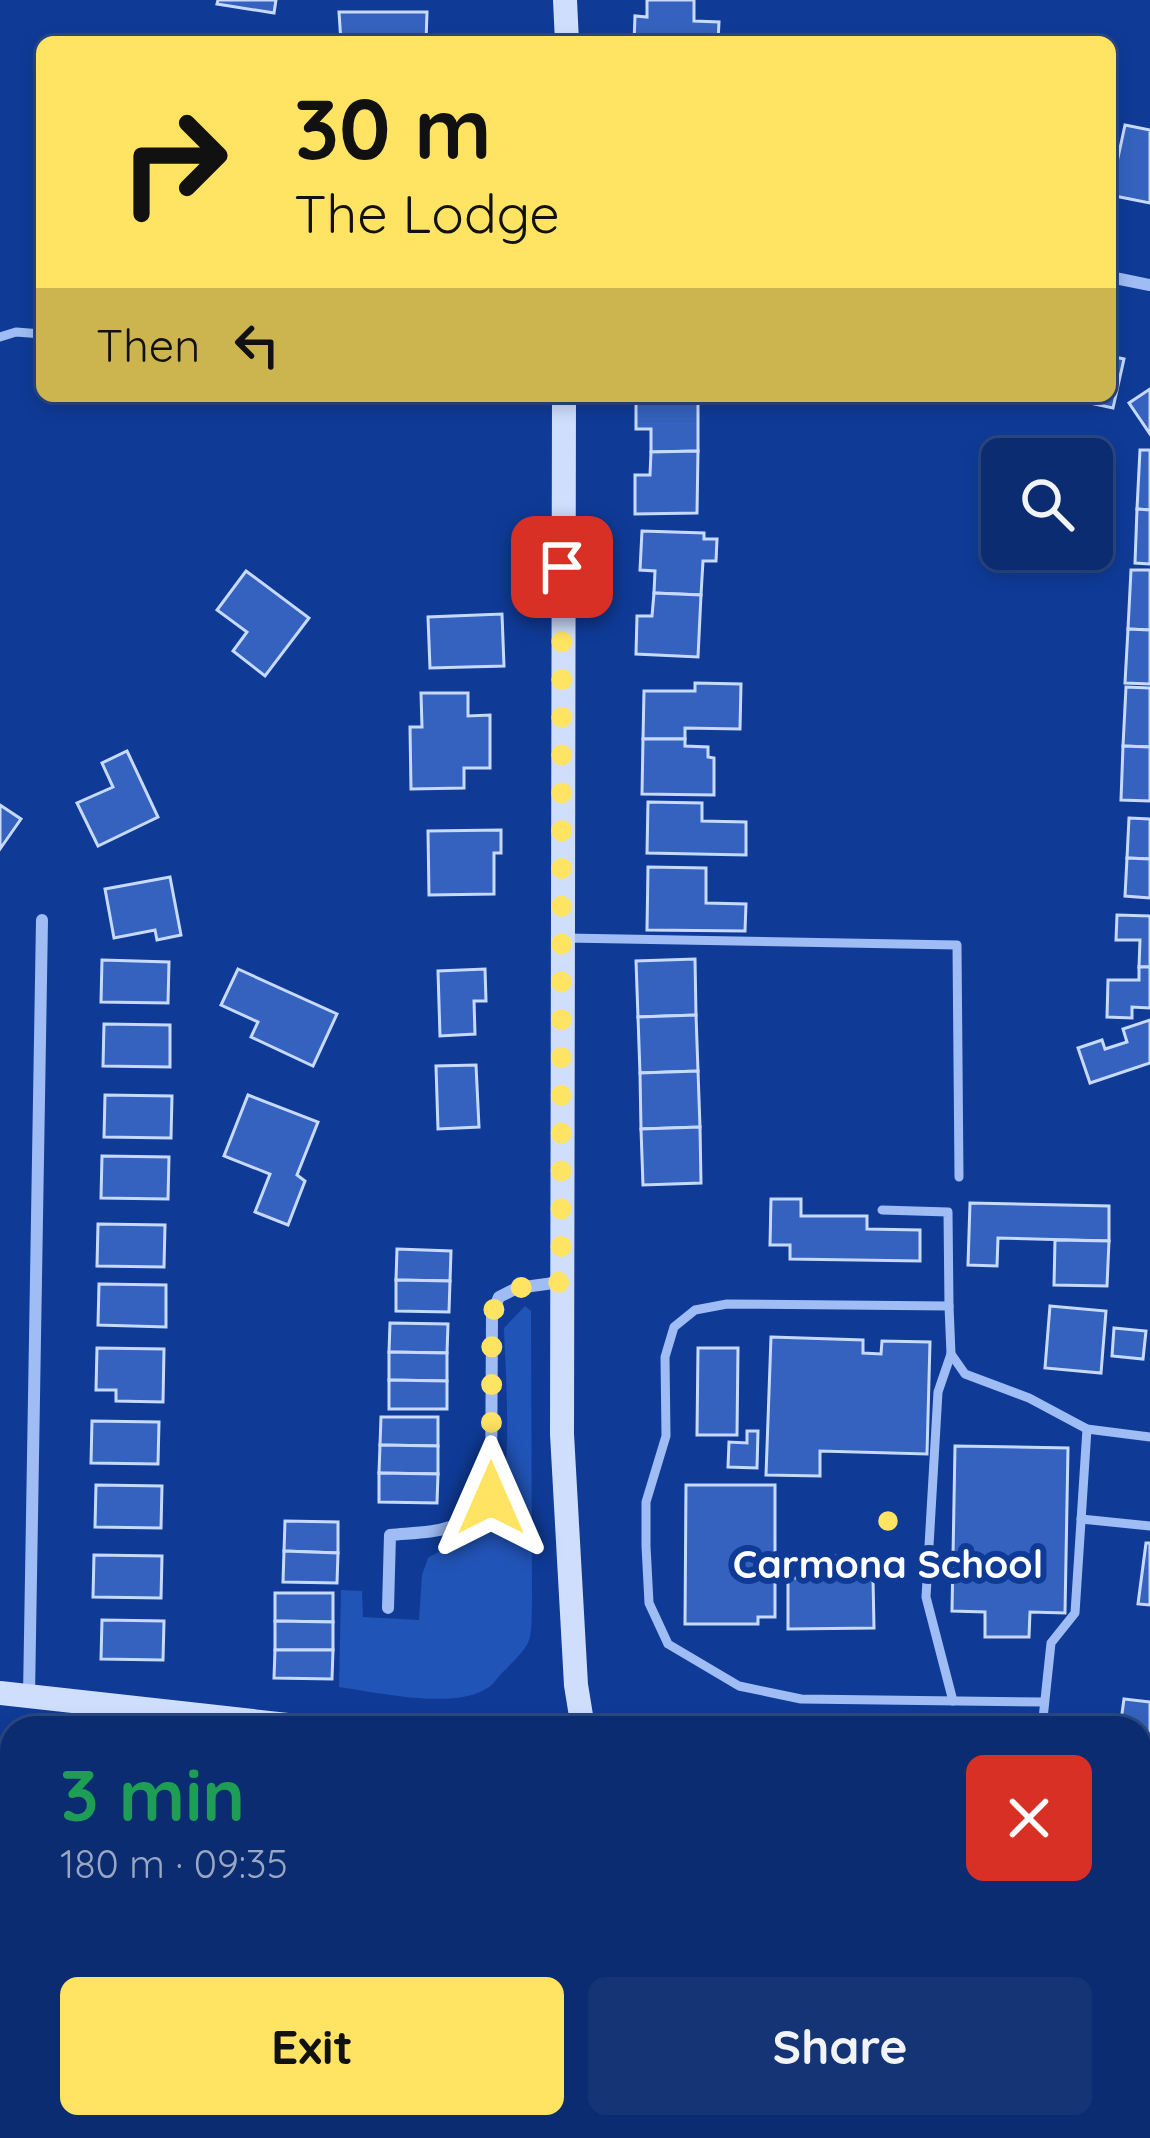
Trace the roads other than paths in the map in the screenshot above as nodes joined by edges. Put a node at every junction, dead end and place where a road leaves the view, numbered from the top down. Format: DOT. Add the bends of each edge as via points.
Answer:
graph roads {
  1 [pos="565,0"];
  2 [pos="567,36"];
  3 [pos="1116,279"];
  4 [pos="1150,285"];
  5 [pos="36,334"];
  6 [pos="0,337"];
  7 [pos="564,402"];
  8 [pos="42,920"];
  9 [pos="561,938"];
  10 [pos="959,1177"];
  11 [pos="882,1210"];
  12 [pos="561,1282"];
  13 [pos="949,1306"];
  14 [pos="951,1354"];
  15 [pos="1087,1429"];
  16 [pos="1150,1436"];
  17 [pos="1081,1520"];
  18 [pos="1150,1526"];
  19 [pos="388,1608"];
  20 [pos="0,1693"];
  21 [pos="29,1697"];
  22 [pos="953,1701"];
  23 [pos="1044,1702"];
  24 [pos="204,1716"];
  25 [pos="581,1716"];
  26 [pos="1043,1716"];
  1 -- 2 [label="main road"];
  3 -- 4 [label="street"];
  5 -- 6 [label="lane"];
  7 -- 9 [label="main road"];
  8 -- 21 [label="street"];
  9 -- 10 [label="lane" via="957,945"];
  9 -- 12 [label="main road"];
  11 -- 13 [label="lane" via="948,1212"];
  12 -- 19 [label="street" via="499,1297 492,1314 491,1498 452,1529 390,1535"];
  12 -- 25 [label="main road" via="562,1434"];
  13 -- 14 [label="lane"];
  13 -- 22 [label="lane" via="695,1310 674,1327 665,1357 666,1436 646,1502 646,1546 649,1603 668,1644 739,1686 801,1699"];
  14 -- 15 [label="lane" via="965,1374"];
  14 -- 22 [label="lane" via="938,1392 926,1597"];
  15 -- 16 [label="lane"];
  15 -- 17 [label="lane"];
  17 -- 18 [label="lane"];
  17 -- 23 [label="lane" via="1075,1613 1051,1642"];
  20 -- 21 [label="main road"];
  21 -- 24 [label="main road"];
  22 -- 23 [label="lane"];
  23 -- 26 [label="lane"];
}
